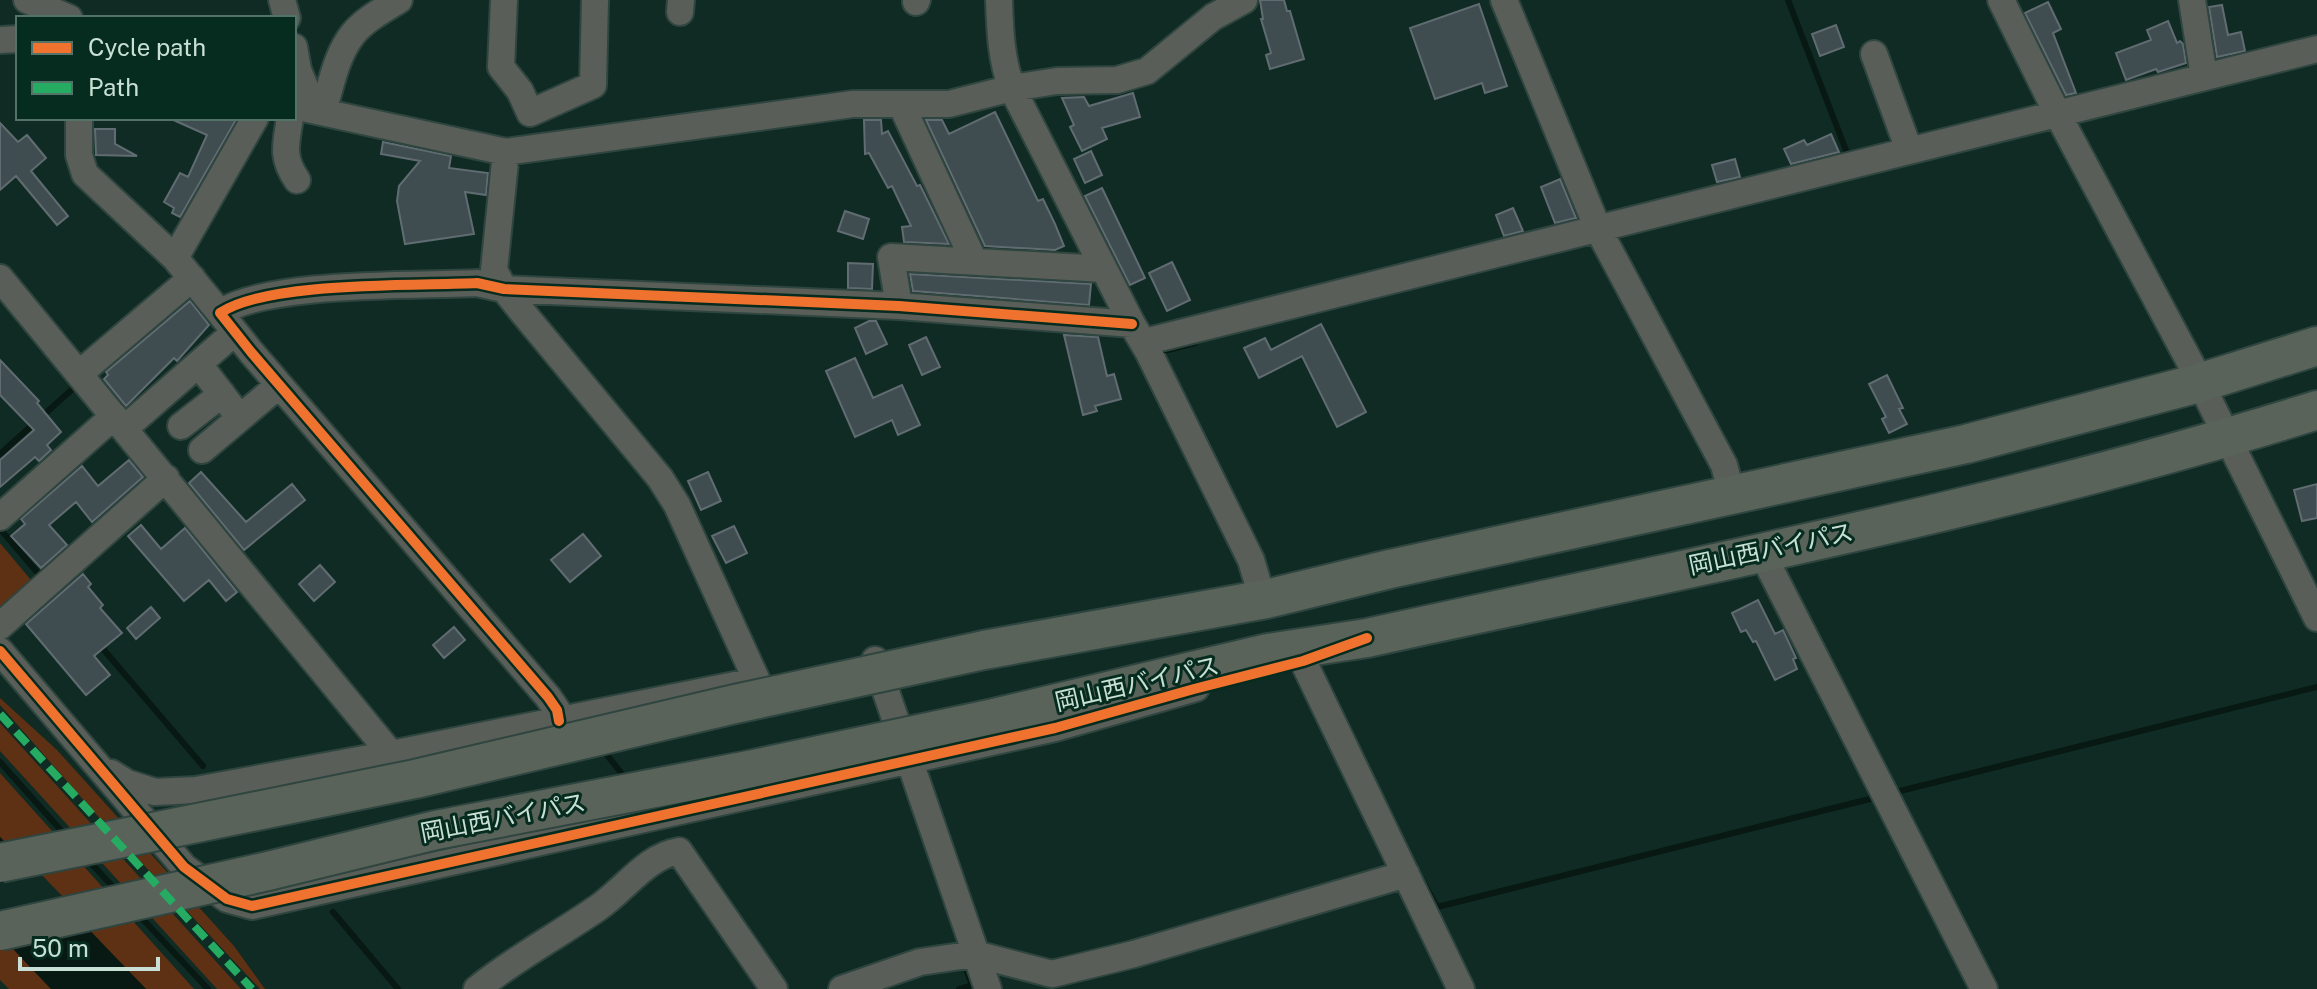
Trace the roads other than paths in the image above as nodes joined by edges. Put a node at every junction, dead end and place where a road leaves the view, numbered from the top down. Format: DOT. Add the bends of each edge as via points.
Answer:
graph roads {
  1 [pos="27,0"];
  2 [pos="399,0"];
  3 [pos="504,0"];
  4 [pos="595,0"];
  5 [pos="999,0"];
  6 [pos="1244,0"];
  7 [pos="1504,0"];
  8 [pos="2001,0"];
  9 [pos="2192,0"];
  10 [pos="64,16"];
  11 [pos="2317,49"];
  12 [pos="1874,54"];
  13 [pos="296,58"];
  14 [pos="2204,77"];
  15 [pos="1012,88"];
  16 [pos="901,104"];
  17 [pos="305,111"];
  18 [pos="2057,113"];
  19 [pos="79,120"];
  20 [pos="254,120"];
  21 [pos="1909,150"];
  22 [pos="506,152"];
  23 [pos="297,180"];
  24 [pos="1601,235"];
  25 [pos="175,258"];
  26 [pos="974,261"];
  27 [pos="1104,269"];
  28 [pos="0,278"];
  29 [pos="192,278"];
  30 [pos="504,289"];
  31 [pos="898,302"];
  32 [pos="228,322"];
  33 [pos="1144,344"];
  34 [pos="2317,346"];
  35 [pos="79,374"];
  36 [pos="2199,383"];
  37 [pos="279,385"];
  38 [pos="2317,410"];
  39 [pos="240,418"];
  40 [pos="120,422"];
  41 [pos="181,426"];
  42 [pos="2226,438"];
  43 [pos="202,450"];
  44 [pos="166,478"];
  45 [pos="1732,495"];
  46 [pos="0,517"];
  47 [pos="1761,551"];
  48 [pos="1390,569"];
  49 [pos="1259,587"];
  50 [pos="2317,618"];
  51 [pos="0,626"];
  52 [pos="1367,638"];
  53 [pos="0,651"];
  54 [pos="874,657"];
  55 [pos="1303,661"];
  56 [pos="757,681"];
  57 [pos="559,721"];
  58 [pos="391,754"];
  59 [pos="909,760"];
  60 [pos="98,764"];
  61 [pos="196,790"];
  62 [pos="656,815"];
  63 [pos="668,853"];
  64 [pos="0,863"];
  65 [pos="184,867"];
  66 [pos="1406,874"];
  67 [pos="0,931"];
  68 [pos="975,954"];
  69 [pos="477,989"];
  70 [pos="774,989"];
  71 [pos="842,989"];
  72 [pos="988,989"];
  73 [pos="1461,989"];
  74 [pos="1984,989"];
  1 -- 10 [label="street"];
  2 -- 17 [label="street" via="353,34"];
  3 -- 4 [label="street" via="501,67 530,113 593,85"];
  5 -- 15 [label="street"];
  6 -- 15 [label="street" via="1213,17 1147,71 1117,80"];
  7 -- 24 [label="street"];
  8 -- 18 [label="street"];
  9 -- 14 [label="street"];
  11 -- 14 [label="street"];
  12 -- 21 [label="street"];
  13 -- 17 [label="street"];
  14 -- 18 [label="street"];
  15 -- 16 [label="street" via="949,104"];
  15 -- 27 [label="street"];
  16 -- 22 [label="street" via="853,104"];
  16 -- 26 [label="street"];
  17 -- 22 [label="street"];
  17 -- 23 [label="street" via="284,153"];
  18 -- 21 [label="street"];
  18 -- 36 [label="street"];
  19 -- 25 [label="street" via="85,174"];
  20 -- 25 [label="street"];
  21 -- 24 [label="street"];
  22 -- 30 [label="street" via="494,270"];
  24 -- 33 [label="street"];
  24 -- 45 [label="street" via="1724,465"];
  25 -- 29 [label="street"];
  26 -- 27 [label="street"];
  26 -- 31 [label="street" via="891,257"];
  27 -- 33 [label="street"];
  28 -- 35 [label="street"];
  29 -- 32 [label="street"];
  29 -- 35 [label="street"];
  30 -- 31 [label="street"];
  30 -- 32 [label="street" via="477,283 302,291 233,305"];
  30 -- 56 [label="street" via="666,487"];
  31 -- 33 [label="street"];
  32 -- 37 [label="street"];
  32 -- 40 [label="street"];
  33 -- 49 [label="street" via="1251,560"];
  34 -- 36 [label="highway"];
  35 -- 40 [label="street"];
  36 -- 42 [label="street"];
  36 -- 45 [label="highway" via="1966,444"];
  37 -- 39 [label="street"];
  37 -- 57 [label="street" via="528,673 557,710"];
  38 -- 42 [label="highway, 岡山西バイパス"];
  39 -- 41 [label="street" via="215,384"];
  39 -- 43 [label="street"];
  40 -- 44 [label="street"];
  40 -- 46 [label="street"];
  42 -- 47 [label="highway, 岡山西バイパス" via="1981,502"];
  42 -- 50 [label="street"];
  44 -- 51 [label="street"];
  44 -- 58 [label="street"];
  45 -- 48 [label="highway"];
  47 -- 52 [label="highway, 岡山西バイパス"];
  47 -- 74 [label="street"];
  48 -- 49 [label="street"];
  48 -- 64 [label="highway, bridge" via="1266,599 984,650 415,779"];
  49 -- 54 [label="street"];
  52 -- 55 [label="street"];
  52 -- 67 [label="highway, 岡山西バイパス, bridge" via="1268,653 994,718 436,830"];
  53 -- 60 [label="street"];
  54 -- 56 [label="street"];
  54 -- 59 [label="street"];
  55 -- 59 [label="street" via="1055,728"];
  55 -- 66 [label="street"];
  56 -- 57 [label="street"];
  57 -- 58 [label="street"];
  58 -- 61 [label="street"];
  59 -- 62 [label="street"];
  59 -- 68 [label="street"];
  60 -- 61 [label="street" via="127,783 155,792"];
  60 -- 65 [label="street"];
  61 -- 65 [label="street" via="173,809 173,840"];
  62 -- 63 [label="street"];
  62 -- 65 [label="street" via="252,906 227,899"];
  63 -- 69 [label="street" via="603,905"];
  63 -- 70 [label="street" via="679,851"];
  66 -- 68 [label="street" via="1052,974"];
  66 -- 73 [label="street"];
  68 -- 71 [label="street" via="920,962"];
  68 -- 72 [label="street"];
}
